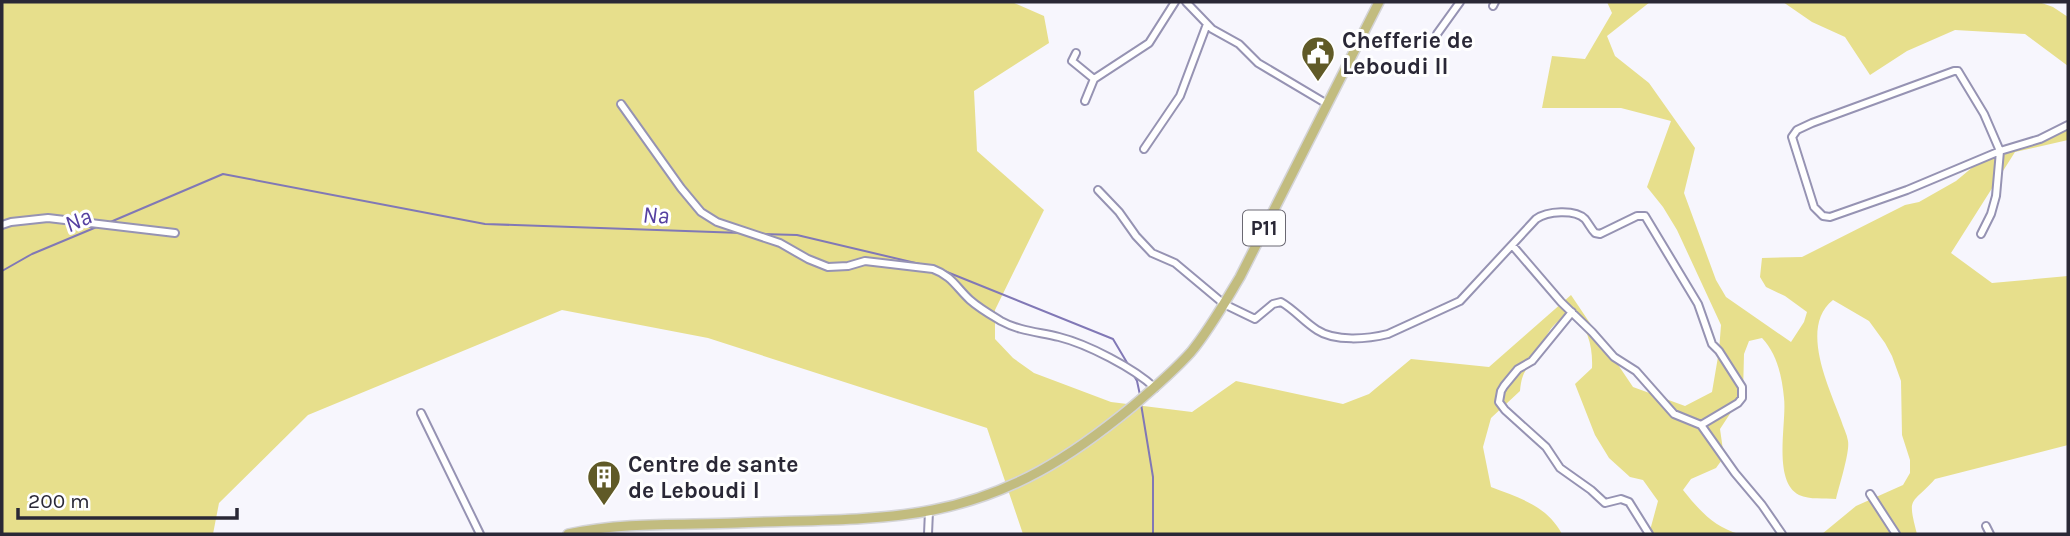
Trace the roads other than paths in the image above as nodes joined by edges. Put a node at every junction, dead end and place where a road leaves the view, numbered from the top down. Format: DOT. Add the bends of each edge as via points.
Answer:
graph roads {
  1 [pos="1175,2"];
  2 [pos="1186,2"];
  3 [pos="1379,2"];
  4 [pos="1460,2"];
  5 [pos="1207,24"];
  6 [pos="1437,34"];
  7 [pos="1076,52"];
  8 [pos="1094,79"];
  9 [pos="1085,101"];
  10 [pos="621,104"];
  11 [pos="1327,104"];
  12 [pos="2068,125"];
  13 [pos="1144,149"];
  14 [pos="2000,150"];
  15 [pos="1097,190"];
  16 [pos="2,225"];
  17 [pos="175,233"];
  18 [pos="1981,234"];
  19 [pos="1511,245"];
  20 [pos="1224,304"];
  21 [pos="1572,312"];
  22 [pos="1155,388"];
  23 [pos="421,413"];
  24 [pos="1701,425"];
  25 [pos="1870,494"];
  26 [pos="929,511"];
  27 [pos="1986,526"];
  28 [pos="699,529"];
  29 [pos="480,534"];
  30 [pos="568,534"];
  31 [pos="928,534"];
  32 [pos="1649,534"];
  33 [pos="1782,534"];
  34 [pos="1896,534"];
  35 [pos="1990,534"];
  1 -- 8 [label="street" via="1149,43"];
  2 -- 5 [label="street"];
  3 -- 11 [label="main road, P11"];
  4 -- 6 [label="street"];
  5 -- 11 [label="street" via="1239,44 1258,63"];
  5 -- 13 [label="street" via="1180,96"];
  7 -- 8 [label="street" via="1072,61"];
  8 -- 9 [label="street"];
  10 -- 22 [label="street" via="681,188 701,212 717,222 780,243 828,267 865,261 933,269 1003,322 1079,344 1144,377"];
  11 -- 20 [label="main road, P11"];
  12 -- 14 [label="street"];
  14 -- 14 [label="street" via="1830,217 1814,207 1792,136 1812,123 1956,70"];
  14 -- 18 [label="street" via="1996,196"];
  15 -- 20 [label="street" via="1152,253 1175,263"];
  16 -- 17 [label="street" via="48,218"];
  19 -- 20 [label="street" via="1460,301 1376,337 1324,334 1282,302 1255,319"];
  19 -- 21 [label="street"];
  19 -- 24 [label="street" via="1545,214 1576,214 1600,234 1645,216 1698,304 1712,344 1742,387 1738,403"];
  20 -- 22 [label="main road, P11" via="1192,350"];
  21 -- 24 [label="street" via="1614,357 1636,371 1674,414"];
  21 -- 32 [label="street" via="1532,361 1504,386 1499,402 1546,446 1560,468 1605,503 1629,502"];
  22 -- 26 [label="main road, P11" via="1088,441 1030,478"];
  23 -- 29 [label="street"];
  24 -- 33 [label="street"];
  25 -- 34 [label="street"];
  26 -- 28 [label="main road, P11"];
  26 -- 31 [label="street"];
  27 -- 35 [label="street"];
  28 -- 30 [label="main road, P11" via="617,527"];
}
